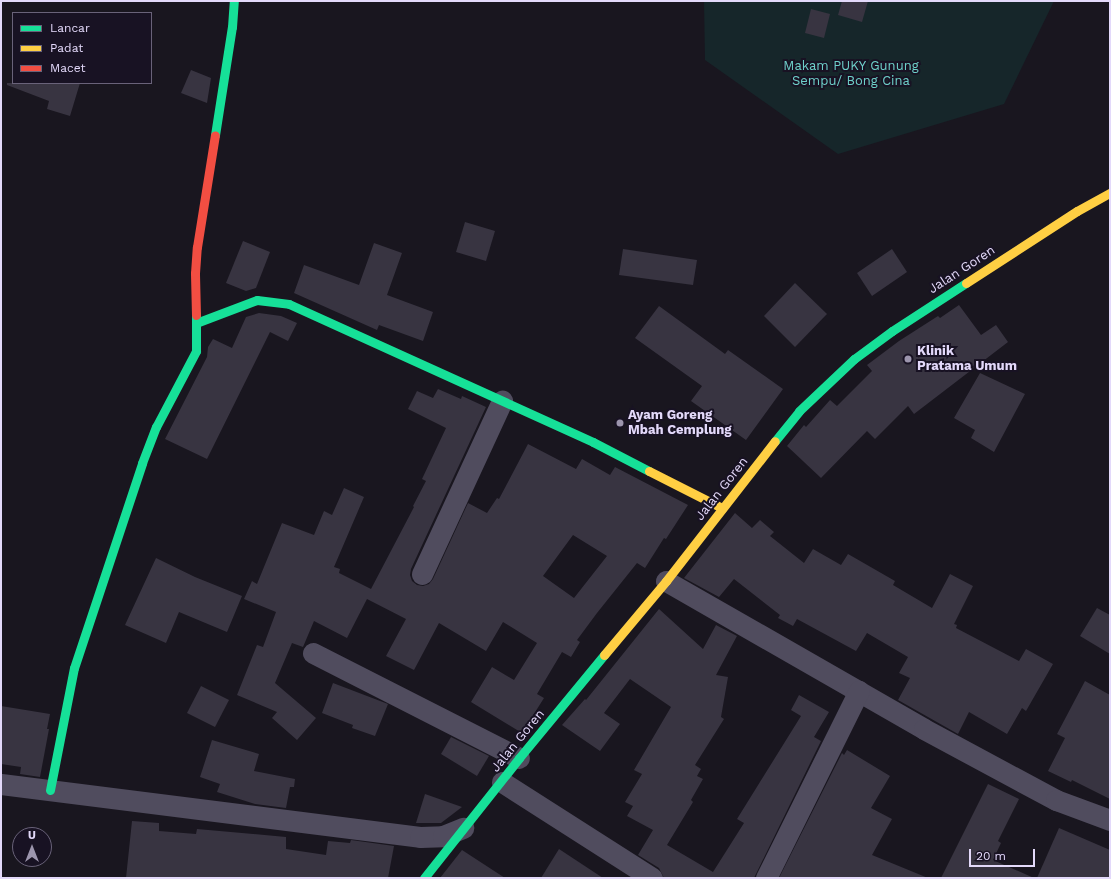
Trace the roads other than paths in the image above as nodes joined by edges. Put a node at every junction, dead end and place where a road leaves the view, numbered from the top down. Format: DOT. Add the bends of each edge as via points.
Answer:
graph roads {
  1 [pos="234,1"];
  2 [pos="1110,193"];
  3 [pos="196,323"];
  4 [pos="502,401"];
  5 [pos="722,508"];
  6 [pos="422,574"];
  7 [pos="666,581"];
  8 [pos="313,653"];
  9 [pos="859,691"];
  10 [pos="519,758"];
  11 [pos="502,782"];
  12 [pos="1,784"];
  13 [pos="50,790"];
  14 [pos="1110,820"];
  15 [pos="463,828"];
  16 [pos="420,837"];
  17 [pos="427,875"];
  18 [pos="652,878"];
  19 [pos="766,878"];
  1 -- 3 [label="street" via="197,247"];
  2 -- 5 [label="street, Jalan Goren" via="1030,241 892,331 854,359 800,411"];
  3 -- 4 [label="street" via="257,300 289,304"];
  3 -- 13 [label="street" via="196,351 150,442 74,668"];
  4 -- 5 [label="street" via="593,442"];
  4 -- 6 [label="street"];
  5 -- 7 [label="street, Jalan Goren"];
  7 -- 9 [label="street"];
  7 -- 10 [label="street, Jalan Goren"];
  8 -- 10 [label="street"];
  9 -- 14 [label="street" via="1056,800"];
  9 -- 19 [label="street"];
  10 -- 11 [label="street, Jalan Goren"];
  11 -- 15 [label="street, Jalan Goren"];
  11 -- 18 [label="street"];
  12 -- 13 [label="street"];
  13 -- 16 [label="street"];
  15 -- 16 [label="street" via="443,836"];
  15 -- 17 [label="street, Jalan Goren"];
  16 -- 17 [label="street" via="428,842 432,850"];
}
